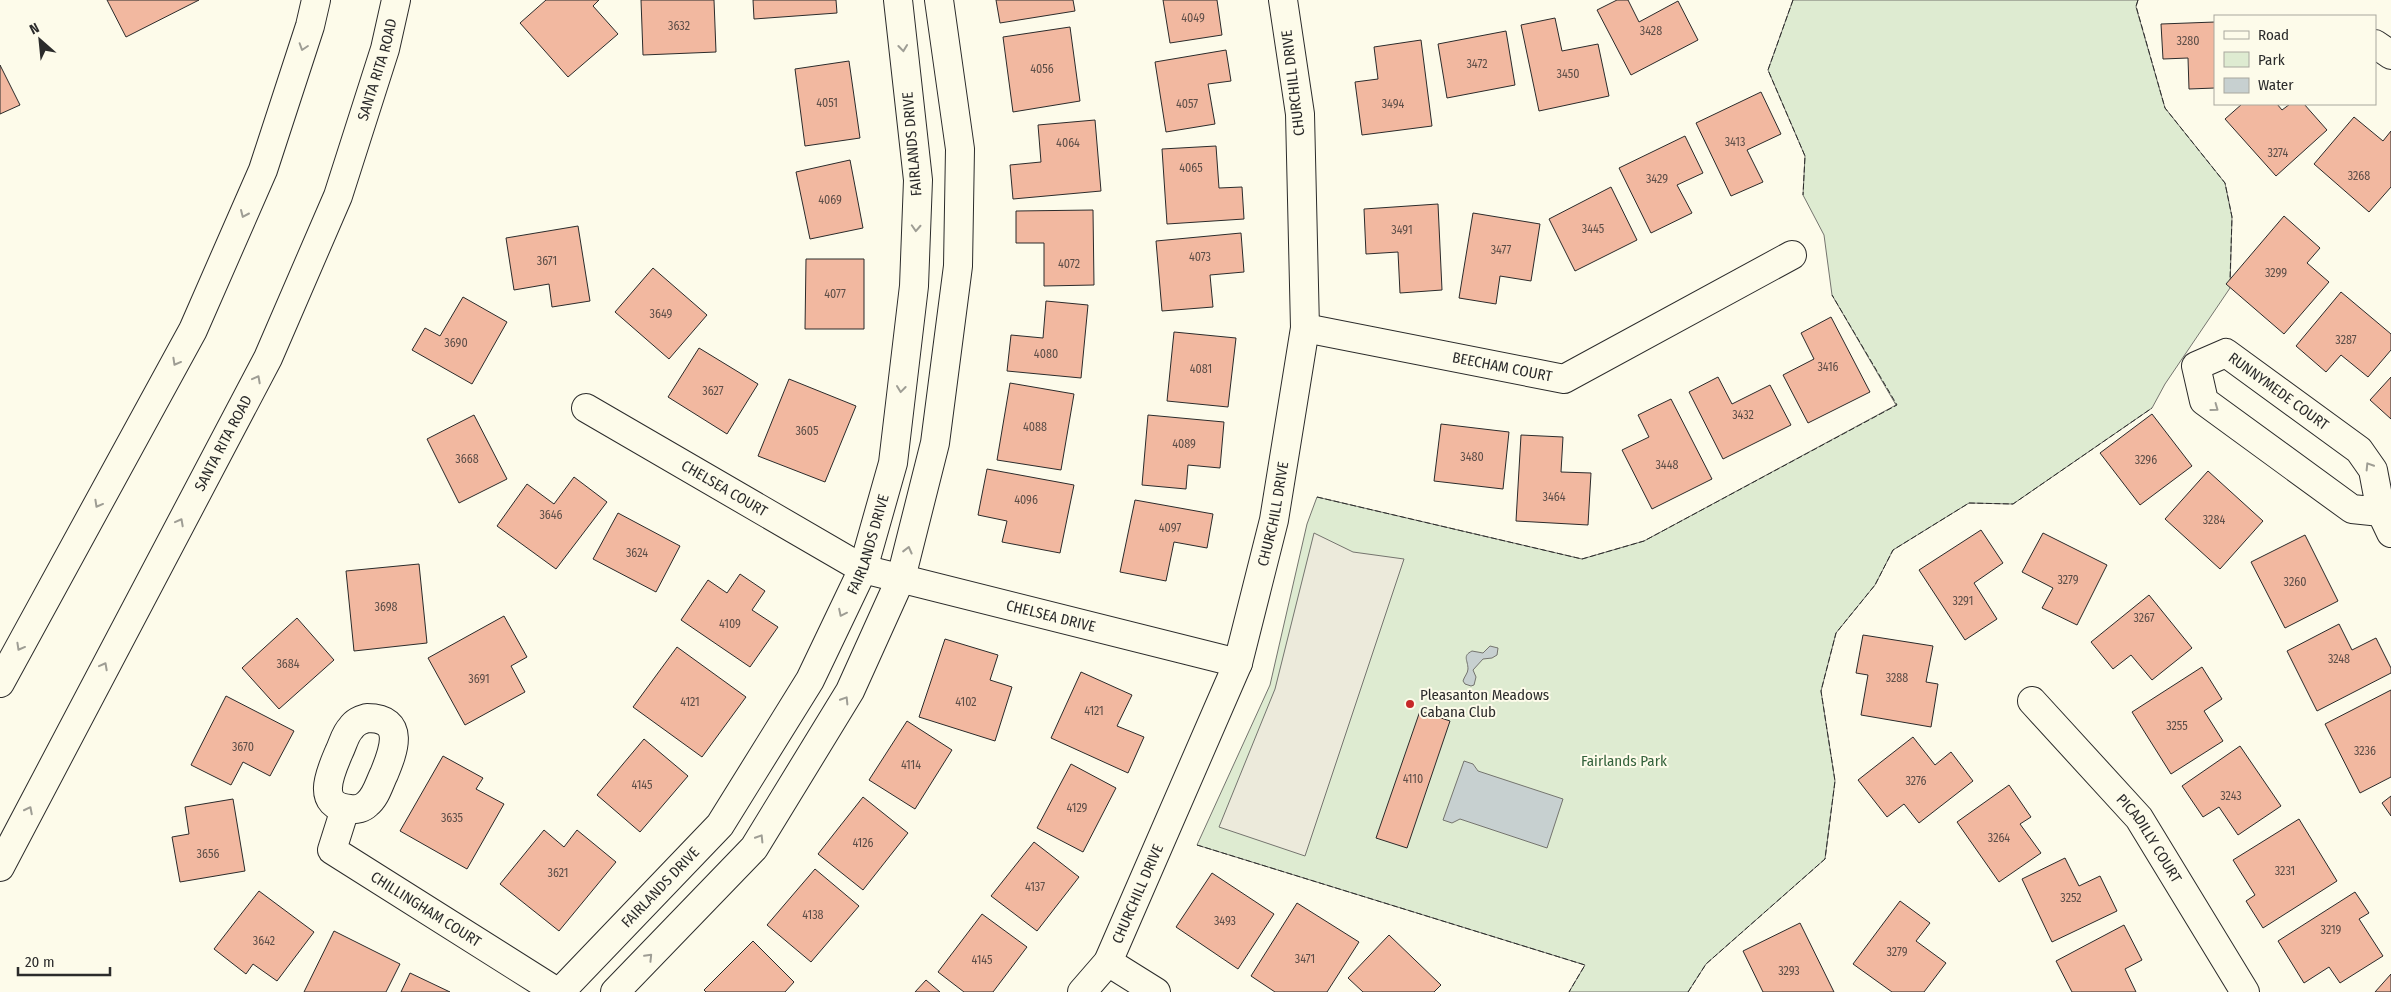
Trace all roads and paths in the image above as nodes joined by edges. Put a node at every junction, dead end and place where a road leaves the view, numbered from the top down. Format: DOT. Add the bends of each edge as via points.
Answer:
graph roads {
  1 [pos="316,0"];
  2 [pos="396,0"];
  3 [pos="898,0"];
  4 [pos="939,0"];
  5 [pos="1283,0"];
  6 [pos="2376,45"];
  7 [pos="2391,55"];
  8 [pos="1792,255"];
  9 [pos="1305,328"];
  10 [pos="586,408"];
  11 [pos="2386,523"];
  12 [pos="863,569"];
  13 [pos="901,578"];
  14 [pos="1238,662"];
  15 [pos="0,683"];
  16 [pos="2032,700"];
  17 [pos="345,809"];
  18 [pos="2,857"];
  19 [pos="1108,962"];
  20 [pos="558,992"];
  21 [pos="615,992"];
  22 [pos="1082,992"];
  23 [pos="1156,992"];
  24 [pos="2245,992"];
  1 -- 15 [label="street, one-way" via="263,170 193,330"];
  18 -- 2 [label="street, SANTA RITA ROAD, one-way" via="268,358 338,196 385,49"];
  3 -- 12 [label="street, FAIRLANDS DRIVE, one-way" via="918,180 914,286 893,462"];
  13 -- 4 [label="street, one-way" via="935,443 958,266 960,149"];
  5 -- 9 [label="street, CHURCHILL DRIVE" via="1300,114"];
  6 -- 7 [label="street"];
  8 -- 9 [label="street, BEECHAM COURT" via="1564,379"];
  9 -- 14 [label="street, CHURCHILL DRIVE" via="1274,520"];
  10 -- 12 [label="street, CHELSEA COURT"];
  11 -- 11 [label="street, RUNNYMEDE COURT, one-way" via="2373,470 2358,450 2226,353 2196,366 2204,401 2352,509"];
  12 -- 13 [label="street, CHELSEA DRIVE"];
  12 -- 20 [label="street, FAIRLANDS DRIVE, one-way" via="810,680 720,826"];
  13 -- 14 [label="street, CHELSEA DRIVE"];
  21 -- 13 [label="street, one-way" via="754,848 850,691"];
  14 -- 19 [label="street, CHURCHILL DRIVE"];
  16 -- 24 [label="street, PICADILLY COURT" via="2139,818"];
  17 -- 20 [label="street, CHILLINGHAM COURT" via="332,850"];
  19 -- 22 [label="street, CHURCHILL DRIVE"];
  19 -- 23 [label="street"];
}
